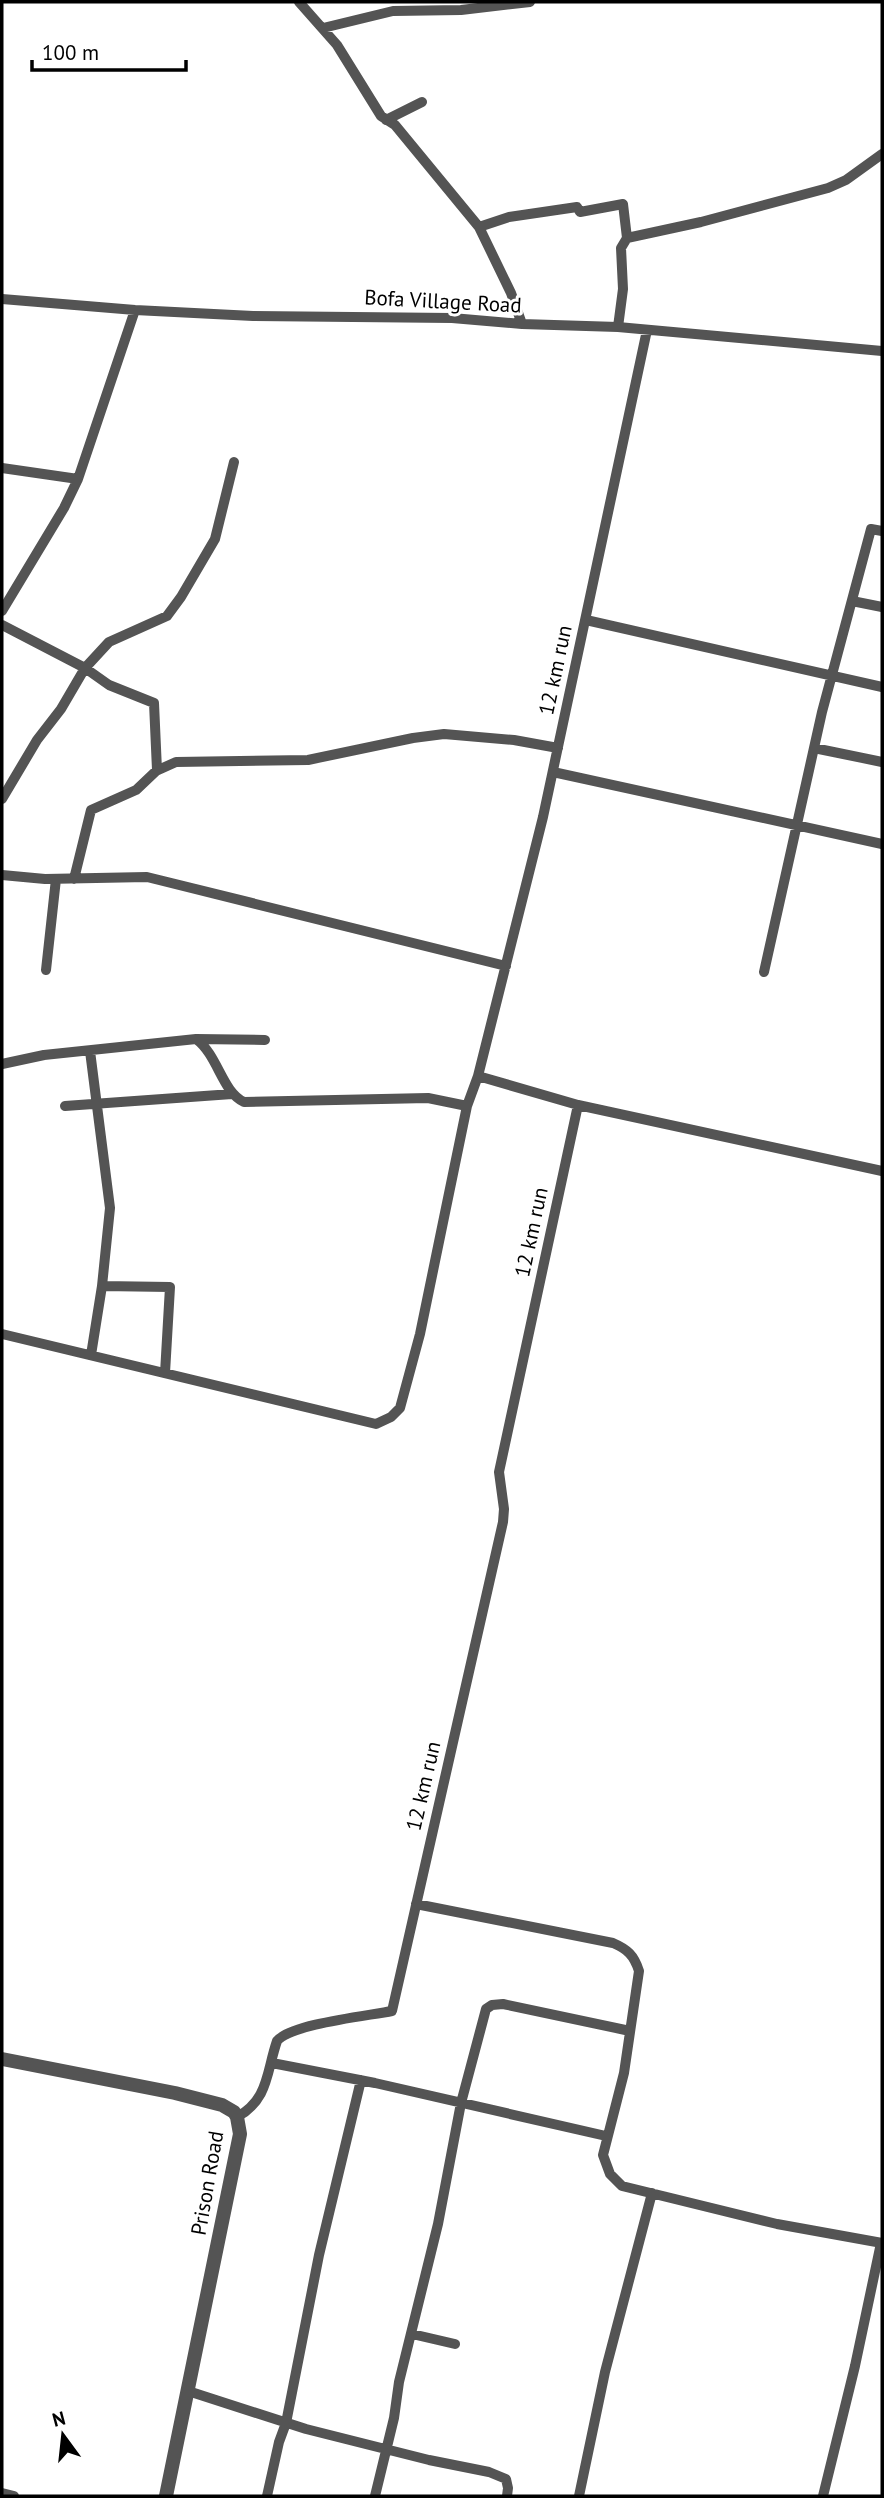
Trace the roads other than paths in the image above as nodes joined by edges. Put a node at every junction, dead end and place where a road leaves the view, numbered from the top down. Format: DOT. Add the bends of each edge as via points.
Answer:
graph roads {
  1 [pos="299,2"];
  2 [pos="530,2"];
  3 [pos="323,28"];
  4 [pos="422,102"];
  5 [pos="386,120"];
  6 [pos="882,154"];
  7 [pos="479,227"];
  8 [pos="627,238"];
  9 [pos="2,299"];
  10 [pos="135,310"];
  11 [pos="522,324"];
  12 [pos="618,327"];
  13 [pos="647,330"];
  14 [pos="882,351"];
  15 [pos="234,462"];
  16 [pos="2,468"];
  17 [pos="78,479"];
  18 [pos="882,531"];
  19 [pos="7,592"];
  20 [pos="852,601"];
  21 [pos="882,607"];
  22 [pos="2,611"];
  23 [pos="586,620"];
  24 [pos="2,625"];
  25 [pos="85,668"];
  26 [pos="833,676"];
  27 [pos="882,687"];
  28 [pos="558,748"];
  29 [pos="814,748"];
  30 [pos="882,762"];
  31 [pos="158,770"];
  32 [pos="553,772"];
  33 [pos="2,799"];
  34 [pos="797,826"];
  35 [pos="882,844"];
  36 [pos="2,876"];
  37 [pos="56,879"];
  38 [pos="74,879"];
  39 [pos="506,966"];
  40 [pos="46,970"];
  41 [pos="764,972"];
  42 [pos="196,1039"];
  43 [pos="265,1040"];
  44 [pos="90,1051"];
  45 [pos="2,1064"];
  46 [pos="478,1076"];
  47 [pos="232,1094"];
  48 [pos="97,1103"];
  49 [pos="65,1105"];
  50 [pos="578,1105"];
  51 [pos="467,1106"];
  52 [pos="882,1171"];
  53 [pos="102,1286"];
  54 [pos="2,1334"];
  55 [pos="91,1355"];
  56 [pos="164,1373"];
  57 [pos="416,1904"];
  58 [pos="630,2031"];
  59 [pos="2,2059"];
  60 [pos="272,2063"];
  61 [pos="361,2080"];
  62 [pos="461,2103"];
  63 [pos="237,2117"];
  64 [pos="606,2136"];
  65 [pos="652,2193"];
  66 [pos="882,2243"];
  67 [pos="412,2334"];
  68 [pos="455,2344"];
  69 [pos="188,2391"];
  70 [pos="286,2423"];
  71 [pos="387,2449"];
  72 [pos="2,2493"];
  73 [pos="14,2496"];
  74 [pos="166,2496"];
  75 [pos="267,2496"];
  76 [pos="375,2496"];
  77 [pos="507,2496"];
  78 [pos="579,2496"];
  79 [pos="823,2496"];
  1 -- 3 [label="street"];
  2 -- 3 [label="street" via="393,11"];
  3 -- 5 [label="street"];
  4 -- 5 [label="street"];
  5 -- 7 [label="street" via="395,125"];
  6 -- 8 [label="street" via="828,188"];
  7 -- 8 [label="street" via="509,217 623,204"];
  7 -- 11 [label="street"];
  8 -- 12 [label="street" via="621,248 623,289"];
  9 -- 10 [label="street, Bofa Village Road"];
  10 -- 11 [label="street, Bofa Village Road"];
  10 -- 17 [label="street"];
  11 -- 12 [label="street, Bofa Village Road"];
  12 -- 13 [label="street, Bofa Village Road"];
  13 -- 14 [label="street, Bofa Village Road"];
  13 -- 23 [label="street, 12 km run"];
  15 -- 25 [label="street" via="215,540 181,597 167,616 109,642"];
  16 -- 17 [label="street"];
  17 -- 19 [label="street" via="64,508"];
  18 -- 20 [label="street" via="871,529"];
  19 -- 22 [label="street"];
  20 -- 21 [label="street"];
  20 -- 26 [label="street"];
  23 -- 26 [label="street"];
  23 -- 28 [label="street, 12 km run"];
  24 -- 25 [label="street"];
  25 -- 31 [label="street" via="109,685 154,703"];
  25 -- 33 [label="street"];
  26 -- 27 [label="street"];
  26 -- 29 [label="street"];
  28 -- 31 [label="street" via="444,734 308,760 176,762"];
  28 -- 32 [label="street, 12 km run"];
  29 -- 30 [label="street"];
  29 -- 34 [label="street"];
  31 -- 38 [label="street" via="136,790 92,810"];
  32 -- 34 [label="street"];
  32 -- 39 [label="street, 12 km run"];
  34 -- 35 [label="street"];
  34 -- 41 [label="street"];
  36 -- 37 [label="street"];
  37 -- 38 [label="street"];
  37 -- 40 [label="street"];
  38 -- 39 [label="street" via="148,877"];
  39 -- 46 [label="street, 12 km run"];
  42 -- 43 [label="street"];
  42 -- 44 [label="street"];
  42 -- 47 [label="street" via="206,1046"];
  44 -- 45 [label="street"];
  44 -- 48 [label="street"];
  46 -- 50 [label="street"];
  46 -- 51 [label="street, 12 km run"];
  47 -- 48 [label="street"];
  47 -- 51 [label="street" via="244,1102 428,1098"];
  48 -- 49 [label="street"];
  48 -- 53 [label="street" via="110,1208"];
  50 -- 52 [label="street"];
  50 -- 57 [label="street, 12 km run" via="499,1472 503,1522"];
  51 -- 56 [label="street, 12 km run" via="420,1334 400,1408 391,1418 376,1424"];
  53 -- 55 [label="street"];
  53 -- 56 [label="street" via="170,1287"];
  54 -- 55 [label="street, 12 km run"];
  55 -- 56 [label="street, 12 km run"];
  57 -- 58 [label="street" via="627,1949 639,1971"];
  57 -- 60 [label="street, 12 km run" via="392,2011 282,2035"];
  58 -- 62 [label="street" via="492,2005 482,2017"];
  58 -- 64 [label="street" via="624,2073"];
  59 -- 63 [label="street, Prison Road" via="175,2093 222,2105"];
  60 -- 61 [label="street"];
  60 -- 63 [label="street, 12 km run" via="259,2099"];
  61 -- 62 [label="street"];
  61 -- 70 [label="street" via="319,2255"];
  62 -- 64 [label="street"];
  62 -- 67 [label="street"];
  63 -- 69 [label="street, Prison Road" via="240,2134"];
  64 -- 65 [label="street" via="603,2155 610,2174 622,2186"];
  65 -- 66 [label="street" via="777,2224"];
  65 -- 78 [label="street" via="605,2372"];
  66 -- 79 [label="street"];
  67 -- 68 [label="street"];
  67 -- 71 [label="street"];
  69 -- 70 [label="street"];
  69 -- 74 [label="street, Prison Road"];
  70 -- 71 [label="street"];
  70 -- 75 [label="street"];
  71 -- 76 [label="street"];
  71 -- 77 [label="street" via="489,2472 506,2479"];
  72 -- 73 [label="street"];
}
